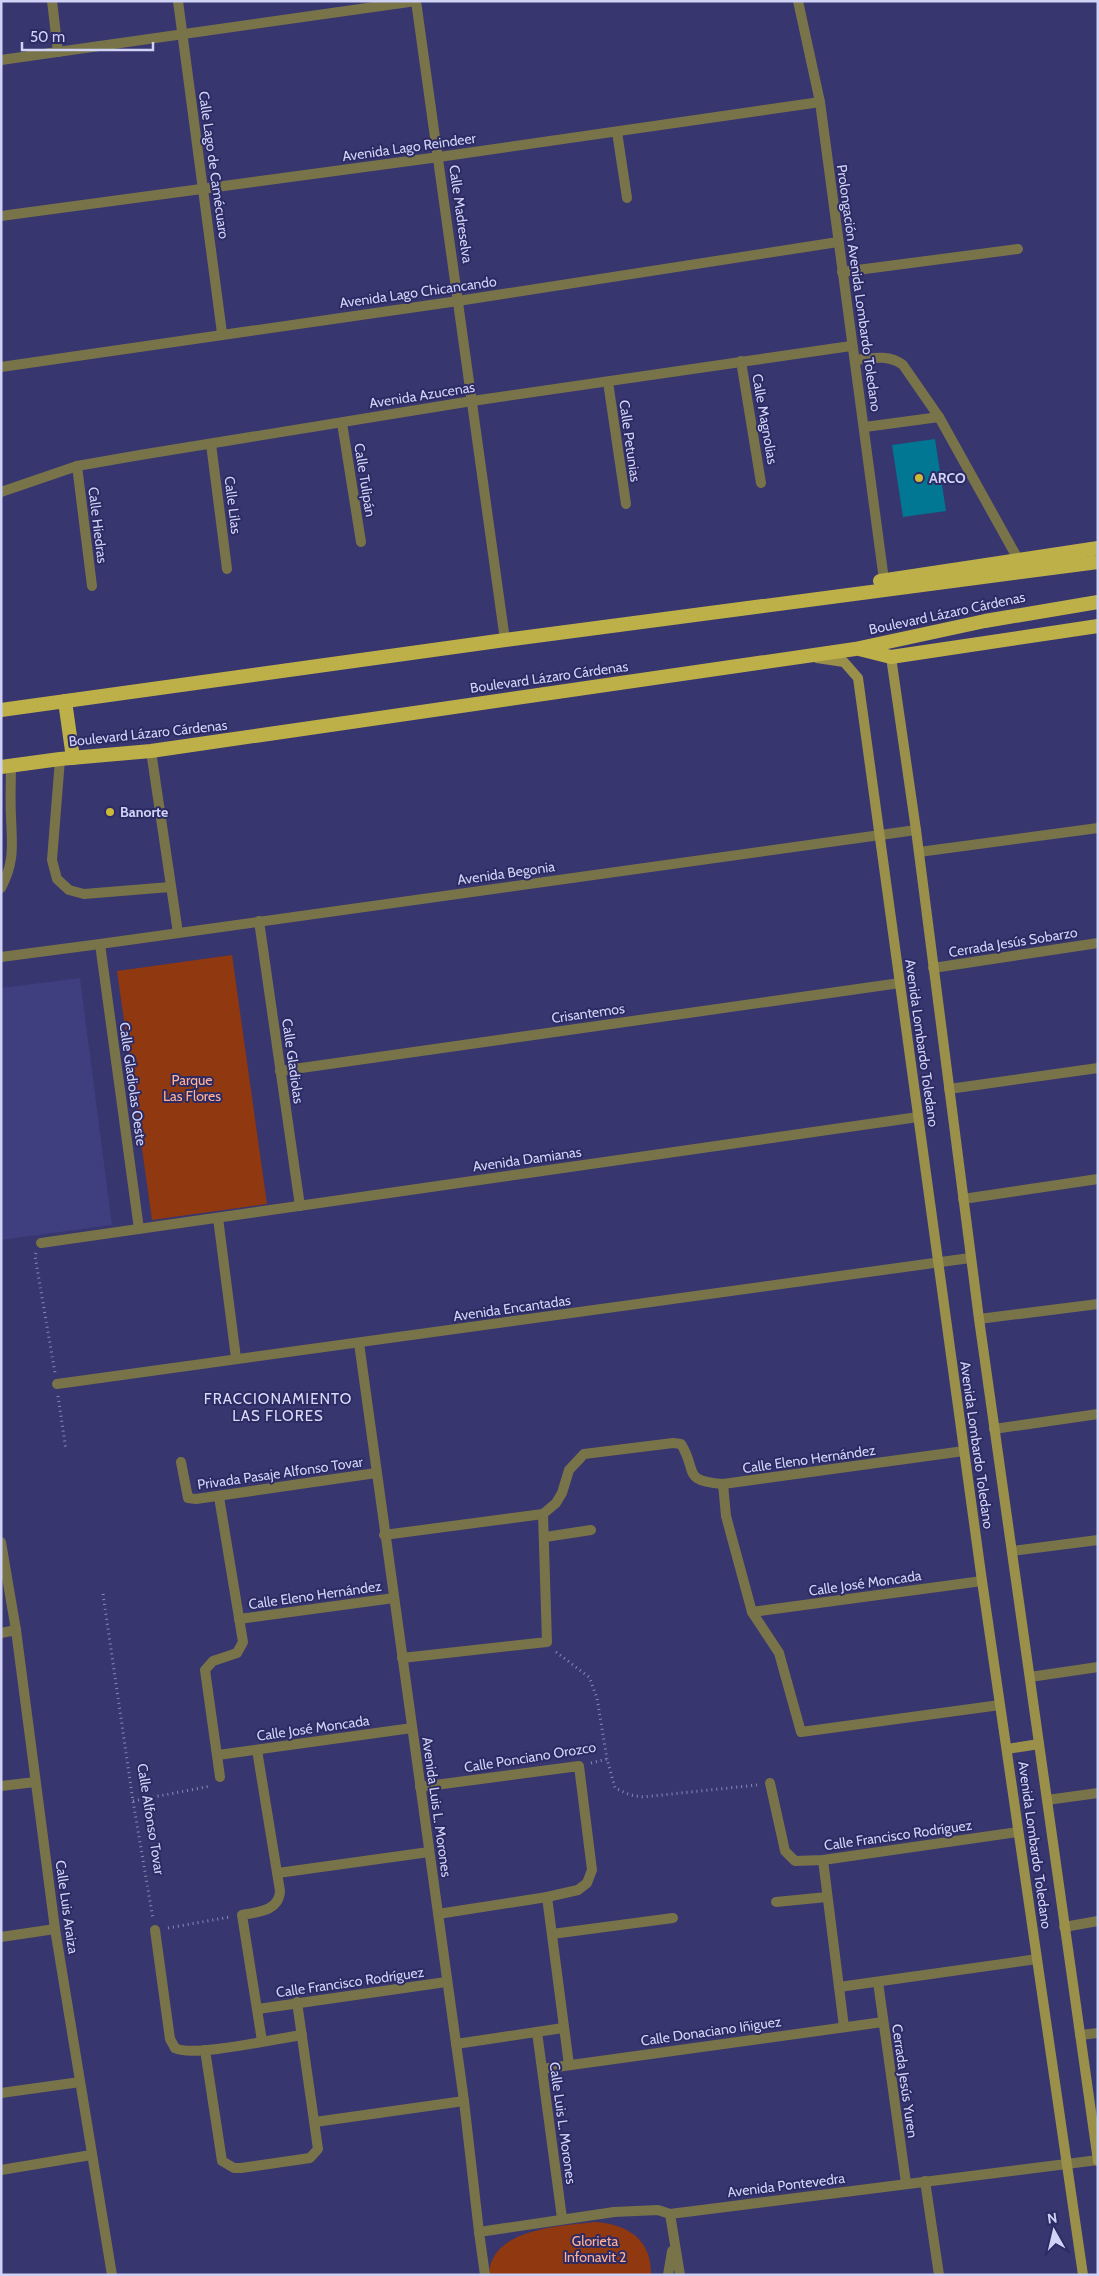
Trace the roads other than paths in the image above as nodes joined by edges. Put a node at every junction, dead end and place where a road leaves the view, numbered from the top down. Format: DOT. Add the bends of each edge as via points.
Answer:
graph roads {
  1 [pos="52,1"];
  2 [pos="178,1"];
  3 [pos="416,1"];
  4 [pos="798,1"];
  5 [pos="183,35"];
  6 [pos="58,52"];
  7 [pos="1,60"];
  8 [pos="820,102"];
  9 [pos="617,132"];
  10 [pos="439,157"];
  11 [pos="203,189"];
  12 [pos="627,198"];
  13 [pos="1,216"];
  14 [pos="838,242"];
  15 [pos="1018,249"];
  16 [pos="842,272"];
  17 [pos="458,301"];
  18 [pos="222,333"];
  19 [pos="851,346"];
  20 [pos="855,360"];
  21 [pos="741,361"];
  22 [pos="1,367"];
  23 [pos="608,382"];
  24 [pos="472,401"];
  25 [pos="938,417"];
  26 [pos="342,423"];
  27 [pos="864,427"];
  28 [pos="211,444"];
  29 [pos="77,466"];
  30 [pos="761,483"];
  31 [pos="1,492"];
  32 [pos="626,504"];
  33 [pos="360,542"];
  34 [pos="1098,548"];
  35 [pos="1018,559"];
  36 [pos="1098,562"];
  37 [pos="227,569"];
  38 [pos="884,580"];
  39 [pos="92,586"];
  40 [pos="829,597"];
  41 [pos="1098,602"];
  42 [pos="1098,626"];
  43 [pos="505,640"];
  44 [pos="856,649"];
  45 [pos="805,656"];
  46 [pos="891,657"];
  47 [pos="65,701"];
  48 [pos="1,710"];
  49 [pos="151,752"];
  50 [pos="66,758"];
  51 [pos="6,766"];
  52 [pos="6,809"];
  53 [pos="1098,828"];
  54 [pos="916,830"];
  55 [pos="880,836"];
  56 [pos="918,852"];
  57 [pos="170,887"];
  58 [pos="1,888"];
  59 [pos="259,921"];
  60 [pos="178,933"];
  61 [pos="1098,943"];
  62 [pos="100,944"];
  63 [pos="1,957"];
  64 [pos="933,968"];
  65 [pos="900,983"];
  66 [pos="1098,1068"];
  67 [pos="280,1071"];
  68 [pos="949,1089"];
  69 [pos="918,1118"];
  70 [pos="1098,1178"];
  71 [pos="963,1199"];
  72 [pos="300,1206"];
  73 [pos="218,1218"];
  74 [pos="139,1229"];
  75 [pos="41,1243"];
  76 [pos="970,1258"];
  77 [pos="938,1262"];
  78 [pos="1098,1304"];
  79 [pos="979,1320"];
  80 [pos="359,1343"];
  81 [pos="236,1358"];
  82 [pos="57,1384"];
  83 [pos="1098,1414"];
  84 [pos="994,1429"];
  85 [pos="964,1451"];
  86 [pos="181,1462"];
  87 [pos="376,1473"];
  88 [pos="723,1484"];
  89 [pos="219,1497"];
  90 [pos="542,1514"];
  91 [pos="591,1530"];
  92 [pos="384,1535"];
  93 [pos="545,1537"];
  94 [pos="1098,1540"];
  95 [pos="1,1542"];
  96 [pos="1012,1551"];
  97 [pos="982,1581"];
  98 [pos="394,1598"];
  99 [pos="752,1612"];
  100 [pos="239,1619"];
  101 [pos="16,1630"];
  102 [pos="1,1632"];
  103 [pos="402,1658"];
  104 [pos="1098,1667"];
  105 [pos="1030,1677"];
  106 [pos="1000,1705"];
  107 [pos="412,1728"];
  108 [pos="1039,1744"];
  109 [pos="1007,1749"];
  110 [pos="257,1750"];
  111 [pos="218,1755"];
  112 [pos="220,1777"];
  113 [pos="35,1782"];
  114 [pos="770,1783"];
  115 [pos="1,1786"];
  116 [pos="420,1787"];
  117 [pos="1098,1794"];
  118 [pos="1047,1800"];
  119 [pos="1018,1832"];
  120 [pos="429,1852"];
  121 [pos="823,1860"];
  122 [pos="278,1873"];
  123 [pos="547,1897"];
  124 [pos="828,1897"];
  125 [pos="776,1902"];
  126 [pos="438,1914"];
  127 [pos="672,1918"];
  128 [pos="1098,1922"];
  129 [pos="1064,1926"];
  130 [pos="55,1929"];
  131 [pos="155,1930"];
  132 [pos="552,1934"];
  133 [pos="1,1937"];
  134 [pos="1037,1959"];
  135 [pos="446,1982"];
  136 [pos="878,1982"];
  137 [pos="839,1988"];
  138 [pos="297,2002"];
  139 [pos="258,2009"];
  140 [pos="883,2022"];
  141 [pos="844,2027"];
  142 [pos="563,2028"];
  143 [pos="537,2032"];
  144 [pos="1098,2033"];
  145 [pos="302,2035"];
  146 [pos="1080,2035"];
  147 [pos="262,2041"];
  148 [pos="456,2044"];
  149 [pos="205,2050"];
  150 [pos="569,2065"];
  151 [pos="542,2069"];
  152 [pos="80,2082"];
  153 [pos="1,2093"];
  154 [pos="464,2101"];
  155 [pos="315,2122"];
  156 [pos="91,2155"];
  157 [pos="1098,2160"];
  158 [pos="1068,2164"];
  159 [pos="1,2170"];
  160 [pos="925,2181"];
  161 [pos="906,2183"];
  162 [pos="670,2214"];
  163 [pos="562,2218"];
  164 [pos="479,2232"];
  165 [pos="674,2240"];
  166 [pos="112,2275"];
  167 [pos="485,2275"];
  168 [pos="668,2275"];
  169 [pos="680,2275"];
  170 [pos="938,2275"];
  171 [pos="1083,2275"];
  1 -- 6 [label="street"];
  2 -- 5 [label="street, Calle Lago de Camécuaro"];
  3 -- 5 [label="street"];
  3 -- 10 [label="street, Calle Madreselva"];
  4 -- 8 [label="street, Prolongación Avenida Lombardo Toledano"];
  5 -- 6 [label="street"];
  5 -- 11 [label="street, Calle Lago de Camécuaro"];
  6 -- 7 [label="street"];
  8 -- 9 [label="street, Avenida Lago Reindeer"];
  8 -- 14 [label="street, Prolongación Avenida Lombardo Toledano"];
  9 -- 10 [label="street, Avenida Lago Reindeer"];
  9 -- 12 [label="street"];
  10 -- 11 [label="street, Avenida Lago Reindeer"];
  10 -- 17 [label="street, Calle Madreselva"];
  11 -- 13 [label="street, Avenida Lago Reindeer"];
  11 -- 18 [label="street, Calle Lago de Camécuaro"];
  14 -- 16 [label="street, Prolongación Avenida Lombardo Toledano"];
  14 -- 17 [label="street, Avenida Lago Chicancando"];
  15 -- 16 [label="street"];
  16 -- 19 [label="street, Prolongación Avenida Lombardo Toledano"];
  17 -- 18 [label="street, Avenida Lago Chicancando"];
  17 -- 24 [label="street, Calle Madreselva"];
  18 -- 22 [label="street, Avenida Lago Chicancando"];
  19 -- 20 [label="street, Prolongación Avenida Lombardo Toledano"];
  19 -- 21 [label="street, Avenida Azucenas"];
  20 -- 25 [label="street" via="897,360"];
  20 -- 27 [label="street, Prolongación Avenida Lombardo Toledano"];
  21 -- 23 [label="street, Avenida Azucenas"];
  21 -- 30 [label="street, Calle Magnolias"];
  23 -- 24 [label="street, Avenida Azucenas"];
  23 -- 32 [label="street, Calle Petunias"];
  24 -- 26 [label="street, Avenida Azucenas"];
  24 -- 43 [label="street, Calle Madreselva"];
  25 -- 27 [label="street"];
  25 -- 35 [label="street"];
  26 -- 28 [label="street, Avenida Azucenas"];
  26 -- 33 [label="street, Calle Tulipán"];
  27 -- 38 [label="street, Prolongación Avenida Lombardo Toledano"];
  28 -- 29 [label="street, Avenida Azucenas"];
  28 -- 37 [label="street, Calle Lilas"];
  29 -- 31 [label="street, Avenida Azucenas"];
  29 -- 39 [label="street, Calle Hiedras"];
  34 -- 35 [label="highway"];
  35 -- 38 [label="highway"];
  36 -- 40 [label="highway, Boulevard Lázaro Cárdenas"];
  38 -- 40 [label="highway"];
  40 -- 43 [label="highway, Boulevard Lázaro Cárdenas"];
  41 -- 44 [label="highway, Boulevard Lázaro Cárdenas" via="984,621"];
  42 -- 46 [label="highway"];
  43 -- 47 [label="highway, Boulevard Lázaro Cárdenas"];
  44 -- 45 [label="highway, Boulevard Lázaro Cárdenas"];
  44 -- 46 [label="highway"];
  45 -- 49 [label="highway, Boulevard Lázaro Cárdenas"];
  45 -- 55 [label="main road, Avenida Lombardo Toledano" via="844,662 858,678"];
  46 -- 54 [label="main road, Avenida Lombardo Toledano"];
  47 -- 48 [label="highway, Boulevard Lázaro Cárdenas"];
  47 -- 50 [label="highway"];
  49 -- 50 [label="highway, Boulevard Lázaro Cárdenas"];
  49 -- 57 [label="street"];
  50 -- 51 [label="highway, Boulevard Lázaro Cárdenas"];
  50 -- 57 [label="street" via="52,860 56,878 68,890 84,894"];
  51 -- 52 [label="street"];
  52 -- 58 [label="street" via="14,850"];
  53 -- 56 [label="street"];
  54 -- 55 [label="street, Avenida Begonia"];
  54 -- 56 [label="main road, Avenida Lombardo Toledano"];
  55 -- 59 [label="street, Avenida Begonia"];
  55 -- 65 [label="main road, Avenida Lombardo Toledano"];
  56 -- 64 [label="main road, Avenida Lombardo Toledano"];
  57 -- 60 [label="street"];
  59 -- 60 [label="street, Avenida Begonia"];
  59 -- 67 [label="street, Calle Gladiolas"];
  60 -- 62 [label="street, Avenida Begonia"];
  61 -- 64 [label="street, Cerrada Jesús Sobarzo"];
  62 -- 63 [label="street, Avenida Begonia"];
  62 -- 74 [label="street, Calle Gladiolas Oeste"];
  64 -- 68 [label="main road, Avenida Lombardo Toledano"];
  65 -- 67 [label="street, Crisantemos"];
  65 -- 69 [label="main road, Avenida Lombardo Toledano"];
  66 -- 68 [label="street"];
  67 -- 72 [label="street, Calle Gladiolas"];
  68 -- 71 [label="main road, Avenida Lombardo Toledano"];
  69 -- 72 [label="street, Avenida Damianas"];
  69 -- 77 [label="main road, Avenida Lombardo Toledano"];
  70 -- 71 [label="street"];
  71 -- 76 [label="main road, Avenida Lombardo Toledano"];
  72 -- 73 [label="street, Avenida Damianas"];
  73 -- 74 [label="street, Avenida Damianas"];
  73 -- 81 [label="street"];
  74 -- 75 [label="street, Avenida Damianas"];
  76 -- 77 [label="street, Avenida Encantadas"];
  76 -- 79 [label="main road, Avenida Lombardo Toledano"];
  77 -- 80 [label="street, Avenida Encantadas"];
  77 -- 85 [label="main road, Avenida Lombardo Toledano"];
  78 -- 79 [label="street"];
  79 -- 84 [label="main road, Avenida Lombardo Toledano"];
  80 -- 81 [label="street, Avenida Encantadas"];
  80 -- 87 [label="street, Avenida Luis L. Morones"];
  81 -- 82 [label="street, Avenida Encantadas"];
  83 -- 84 [label="street"];
  84 -- 96 [label="main road, Avenida Lombardo Toledano"];
  85 -- 88 [label="street, Calle Eleno Hernández"];
  85 -- 97 [label="main road, Avenida Lombardo Toledano"];
  86 -- 89 [label="street, Privada Pasaje Alfonso Tovar" via="188,1498"];
  87 -- 89 [label="street, Privada Pasaje Alfonso Tovar"];
  87 -- 92 [label="street, Avenida Luis L. Morones"];
  88 -- 90 [label="street, Calle Eleno Hernández" via="696,1479 689,1470 681,1444 584,1454 569,1470 556,1503"];
  88 -- 99 [label="street" via="726,1516"];
  89 -- 100 [label="street"];
  90 -- 92 [label="street"];
  90 -- 93 [label="street"];
  91 -- 93 [label="street"];
  92 -- 98 [label="street, Avenida Luis L. Morones"];
  93 -- 103 [label="street" via="547,1642"];
  94 -- 96 [label="street"];
  95 -- 101 [label="street, Calle Luis Araiza"];
  96 -- 105 [label="main road, Avenida Lombardo Toledano"];
  97 -- 99 [label="street, Calle José Moncada"];
  97 -- 106 [label="main road, Avenida Lombardo Toledano"];
  98 -- 100 [label="street, Calle Eleno Hernández"];
  98 -- 103 [label="street, Avenida Luis L. Morones"];
  99 -- 106 [label="street" via="779,1653 801,1732"];
  100 -- 111 [label="street" via="243,1642 237,1653 213,1661 205,1670"];
  101 -- 102 [label="street"];
  101 -- 113 [label="street, Calle Luis Araiza"];
  103 -- 107 [label="street, Avenida Luis L. Morones"];
  104 -- 105 [label="street"];
  105 -- 108 [label="main road, Avenida Lombardo Toledano"];
  106 -- 109 [label="main road, Avenida Lombardo Toledano"];
  107 -- 110 [label="street, Calle José Moncada"];
  107 -- 116 [label="street, Avenida Luis L. Morones"];
  108 -- 109 [label="main road"];
  108 -- 118 [label="main road, Avenida Lombardo Toledano"];
  109 -- 119 [label="main road, Avenida Lombardo Toledano"];
  110 -- 111 [label="street, Calle José Moncada"];
  110 -- 122 [label="street"];
  111 -- 112 [label="street"];
  113 -- 115 [label="street"];
  113 -- 130 [label="street, Calle Luis Araiza"];
  114 -- 121 [label="street, Calle Francisco Rodríguez" via="785,1851 795,1861"];
  116 -- 120 [label="street, Avenida Luis L. Morones"];
  116 -- 123 [label="street, Calle Ponciano Orozco" via="579,1766 592,1870 587,1883 578,1890"];
  117 -- 118 [label="street"];
  118 -- 129 [label="main road, Avenida Lombardo Toledano"];
  119 -- 121 [label="street, Calle Francisco Rodríguez"];
  119 -- 134 [label="main road, Avenida Lombardo Toledano"];
  120 -- 122 [label="street"];
  120 -- 126 [label="street, Avenida Luis L. Morones"];
  121 -- 124 [label="street"];
  122 -- 139 [label="street" via="278,1901 264,1910 242,1915"];
  123 -- 126 [label="street"];
  123 -- 132 [label="street, Calle Luis L. Morones"];
  124 -- 125 [label="street"];
  124 -- 137 [label="street"];
  126 -- 135 [label="street, Avenida Luis L. Morones"];
  127 -- 132 [label="street"];
  128 -- 129 [label="street"];
  129 -- 146 [label="main road, Avenida Lombardo Toledano"];
  130 -- 133 [label="street"];
  130 -- 152 [label="street, Calle Luis Araiza"];
  131 -- 149 [label="street" via="170,2039 175,2048 183,2051"];
  132 -- 142 [label="street, Calle Luis L. Morones"];
  134 -- 136 [label="street"];
  134 -- 158 [label="main road, Avenida Lombardo Toledano"];
  135 -- 138 [label="street, Calle Francisco Rodríguez"];
  135 -- 148 [label="street, Avenida Luis L. Morones"];
  136 -- 137 [label="street"];
  136 -- 140 [label="street, Cerrada Jesús Yuren"];
  137 -- 141 [label="street"];
  138 -- 139 [label="street, Calle Francisco Rodríguez"];
  138 -- 145 [label="street"];
  139 -- 147 [label="street"];
  140 -- 141 [label="street, Calle Donaciano Iñiguez"];
  140 -- 161 [label="street, Cerrada Jesús Yuren"];
  141 -- 150 [label="street, Calle Donaciano Iñiguez"];
  142 -- 143 [label="street"];
  142 -- 150 [label="street, Calle Luis L. Morones"];
  143 -- 148 [label="street"];
  143 -- 151 [label="street, Calle Luis L. Morones"];
  144 -- 146 [label="street"];
  145 -- 147 [label="street"];
  145 -- 155 [label="street"];
  146 -- 157 [label="main road, Avenida Lombardo Toledano"];
  147 -- 149 [label="street"];
  148 -- 154 [label="street, Avenida Luis L. Morones"];
  149 -- 155 [label="street" via="220,2155 227,2165 241,2168 310,2158 318,2149"];
  150 -- 151 [label="street, Calle Donaciano Iñiguez"];
  151 -- 163 [label="street, Calle Luis L. Morones"];
  152 -- 153 [label="street"];
  152 -- 156 [label="street, Calle Luis Araiza"];
  154 -- 155 [label="street"];
  154 -- 164 [label="street, Avenida Luis L. Morones"];
  156 -- 159 [label="street"];
  156 -- 166 [label="street, Calle Luis Araiza"];
  157 -- 158 [label="street, Avenida Pontevedra"];
  158 -- 160 [label="street, Avenida Pontevedra"];
  158 -- 171 [label="main road, Avenida Lombardo Toledano"];
  160 -- 161 [label="street, Avenida Pontevedra"];
  160 -- 170 [label="street"];
  161 -- 162 [label="street, Avenida Pontevedra"];
  162 -- 163 [label="street, Avenida Pontevedra" via="658,2210"];
  162 -- 165 [label="street"];
  163 -- 164 [label="street, Avenida Pontevedra"];
  164 -- 167 [label="street, Avenida Luis L. Morones"];
  165 -- 168 [label="street"];
  165 -- 169 [label="street"];
}
